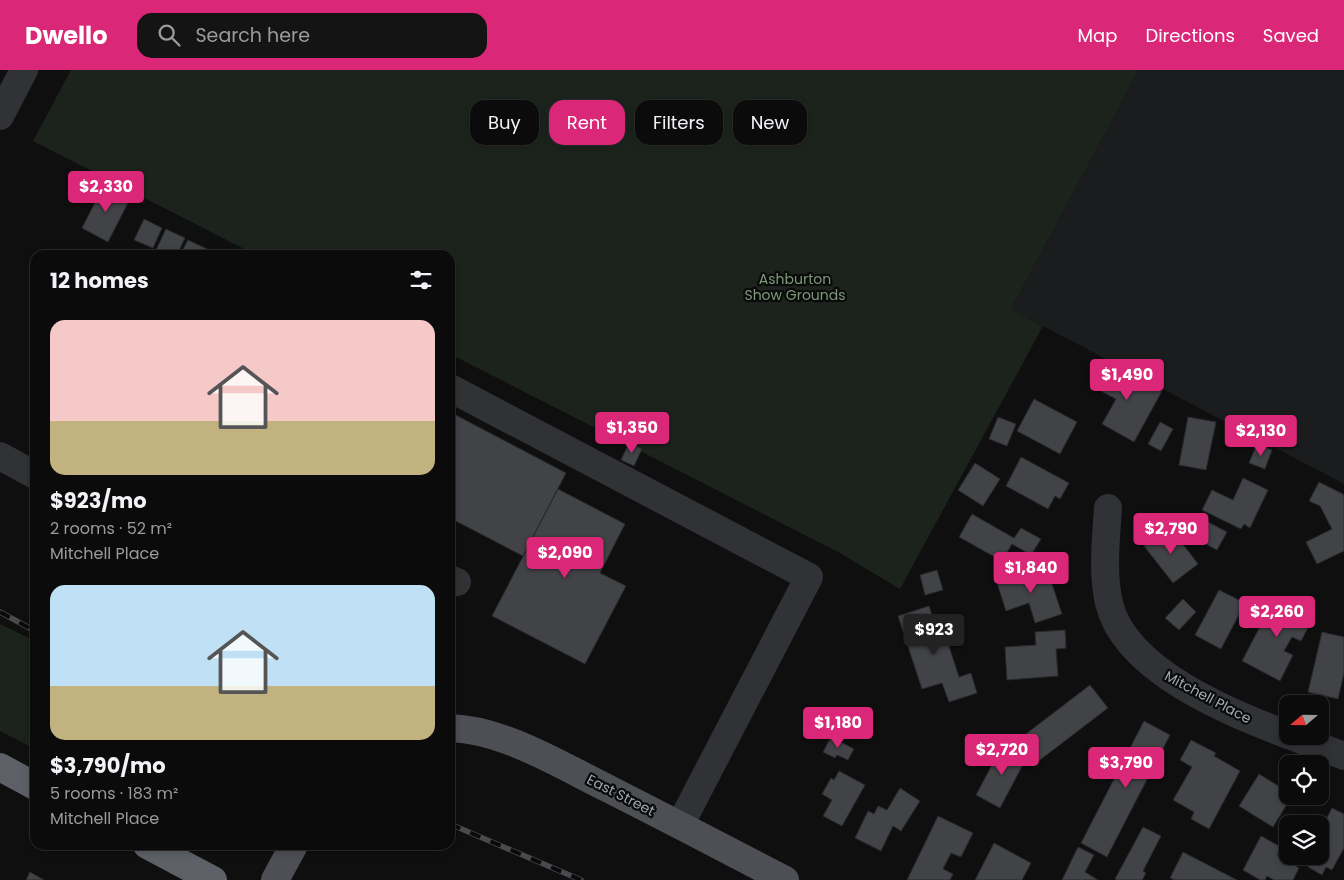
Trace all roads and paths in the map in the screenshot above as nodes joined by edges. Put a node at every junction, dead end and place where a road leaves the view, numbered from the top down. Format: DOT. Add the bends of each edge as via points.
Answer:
graph roads {
  1 [pos="24,70"];
  2 [pos="0,116"];
  3 [pos="455,391"];
  4 [pos="0,456"];
  5 [pos="30,471"];
  6 [pos="1108,508"];
  7 [pos="455,728"];
  8 [pos="1279,732"];
  9 [pos="1315,745"];
  10 [pos="1344,756"];
  11 [pos="0,767"];
  12 [pos="30,783"];
  13 [pos="680,825"];
  14 [pos="156,850"];
  15 [pos="291,850"];
  16 [pos="212,880"];
  17 [pos="275,880"];
  18 [pos="785,880"];
  1 -- 2 [label="street"];
  3 -- 13 [label="street" via="809,577"];
  4 -- 5 [label="street"];
  6 -- 8 [label="street, Mitchell Place" via="1104,573 1114,620 1127,640 1155,669 1186,688"];
  7 -- 13 [label="main road, East Street" via="484,732 520,746"];
  9 -- 10 [label="street"];
  11 -- 12 [label="highway"];
  13 -- 18 [label="main road, East Street"];
  14 -- 16 [label="highway"];
  15 -- 17 [label="main road"];
}
